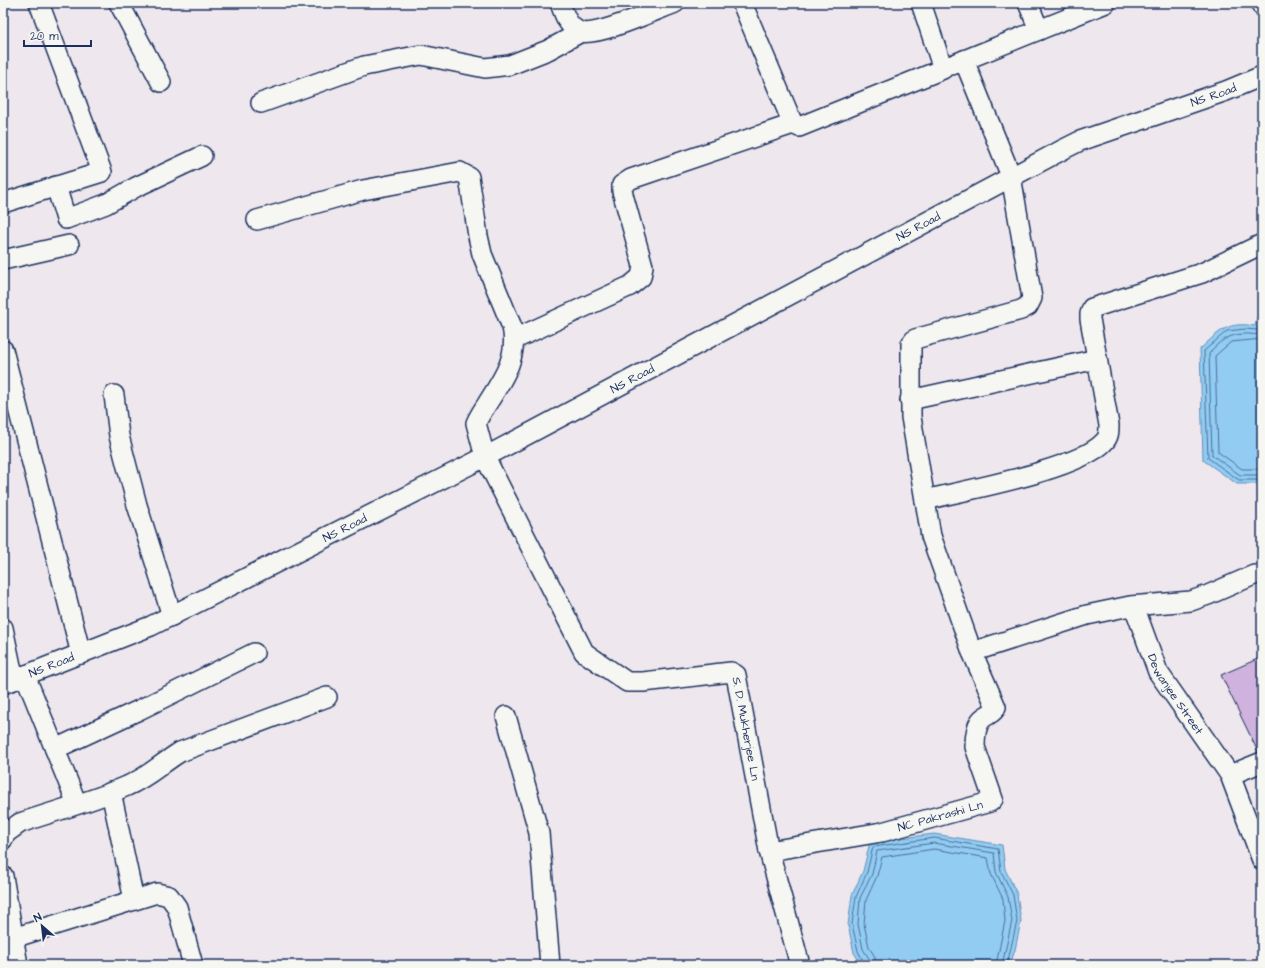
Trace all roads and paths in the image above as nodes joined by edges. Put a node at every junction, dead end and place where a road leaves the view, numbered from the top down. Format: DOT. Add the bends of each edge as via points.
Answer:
graph roads {
  1 [pos="39,3"];
  2 [pos="119,3"];
  3 [pos="560,3"];
  4 [pos="675,3"];
  5 [pos="742,3"];
  6 [pos="921,3"];
  7 [pos="1028,3"];
  8 [pos="1106,3"];
  9 [pos="1261,3"];
  10 [pos="1262,6"];
  11 [pos="1039,30"];
  12 [pos="581,32"];
  13 [pos="964,60"];
  14 [pos="943,69"];
  15 [pos="1262,76"];
  16 [pos="161,82"];
  17 [pos="261,103"];
  18 [pos="793,124"];
  19 [pos="202,156"];
  20 [pos="1011,176"];
  21 [pos="56,186"];
  22 [pos="3,203"];
  23 [pos="258,220"];
  24 [pos="1262,244"];
  25 [pos="69,245"];
  26 [pos="3,260"];
  27 [pos="515,339"];
  28 [pos="3,350"];
  29 [pos="1097,359"];
  30 [pos="114,394"];
  31 [pos="910,400"];
  32 [pos="485,457"];
  33 [pos="925,500"];
  34 [pos="1254,575"];
  35 [pos="1134,606"];
  36 [pos="172,616"];
  37 [pos="3,628"];
  38 [pos="972,652"];
  39 [pos="254,653"];
  40 [pos="81,654"];
  41 [pos="14,680"];
  42 [pos="327,697"];
  43 [pos="506,716"];
  44 [pos="55,749"];
  45 [pos="1262,762"];
  46 [pos="1230,775"];
  47 [pos="110,792"];
  48 [pos="77,804"];
  49 [pos="3,839"];
  50 [pos="769,851"];
  51 [pos="1262,860"];
  52 [pos="3,876"];
  53 [pos="134,900"];
  54 [pos="13,938"];
  55 [pos="18,965"];
  56 [pos="193,965"];
  57 [pos="550,965"];
  58 [pos="800,965"];
  1 -- 21 [label="street" via="102,172"];
  2 -- 16 [label="street"];
  3 -- 12 [label="street" via="567,22"];
  4 -- 12 [label="street" via="598,32"];
  5 -- 18 [label="street"];
  6 -- 14 [label="street"];
  7 -- 11 [label="street"];
  8 -- 11 [label="street"];
  9 -- 10 [label="street"];
  11 -- 13 [label="street"];
  12 -- 17 [label="street" via="548,50 510,65 485,68 421,56 364,66"];
  13 -- 14 [label="street"];
  13 -- 20 [label="street"];
  14 -- 18 [label="street" via="799,127"];
  15 -- 20 [label="street, NS Road" via="1226,91 1080,141"];
  18 -- 27 [label="street" via="625,183 622,191 643,266 641,277 630,286"];
  19 -- 21 [label="street" via="106,204 66,219"];
  20 -- 31 [label="street, NC Pakrashi Ln" via="1031,303 1021,310 915,339 911,344"];
  20 -- 32 [label="street, NS Road"];
  21 -- 22 [label="street"];
  23 -- 27 [label="street" via="363,190 464,173 469,177 482,254"];
  24 -- 29 [label="street" via="1202,273 1092,308 1090,314"];
  25 -- 26 [label="street"];
  27 -- 32 [label="street, S. D. Mukherjee Ln" via="512,358 505,375 476,422"];
  28 -- 40 [label="street"];
  29 -- 31 [label="street"];
  29 -- 33 [label="street" via="1109,426 1109,436 1100,446 1087,454 1034,474"];
  30 -- 36 [label="street" via="119,436 137,505"];
  31 -- 33 [label="street, NC Pakrashi Ln"];
  32 -- 36 [label="street, NS Road"];
  32 -- 50 [label="street, S. D. Mukherjee Ln" via="588,656 628,682 731,672 736,675"];
  33 -- 38 [label="street, NC Pakrashi Ln" via="931,536"];
  34 -- 35 [label="street" via="1191,601"];
  35 -- 38 [label="street" via="1069,619"];
  35 -- 46 [label="street, Dewanjee Street" via="1158,672"];
  36 -- 40 [label="street, NS Road"];
  37 -- 41 [label="street"];
  38 -- 50 [label="street, NC Pakrashi Ln" via="996,707 994,712 979,723 975,742 993,796 992,800 882,832"];
  39 -- 44 [label="street"];
  40 -- 41 [label="street, NS Road"];
  41 -- 44 [label="street"];
  42 -- 47 [label="street" via="180,752 150,774"];
  43 -- 57 [label="street" via="539,833"];
  44 -- 48 [label="street"];
  45 -- 46 [label="street"];
  46 -- 51 [label="street, Dewanjee Street"];
  47 -- 48 [label="street"];
  47 -- 53 [label="street"];
  48 -- 49 [label="street" via="20,823 6,833"];
  50 -- 58 [label="street, S. D. Mukherjee Ln"];
  52 -- 54 [label="street"];
  53 -- 54 [label="street"];
  53 -- 56 [label="street" via="156,893 168,896 177,907"];
  54 -- 55 [label="street"];
}
